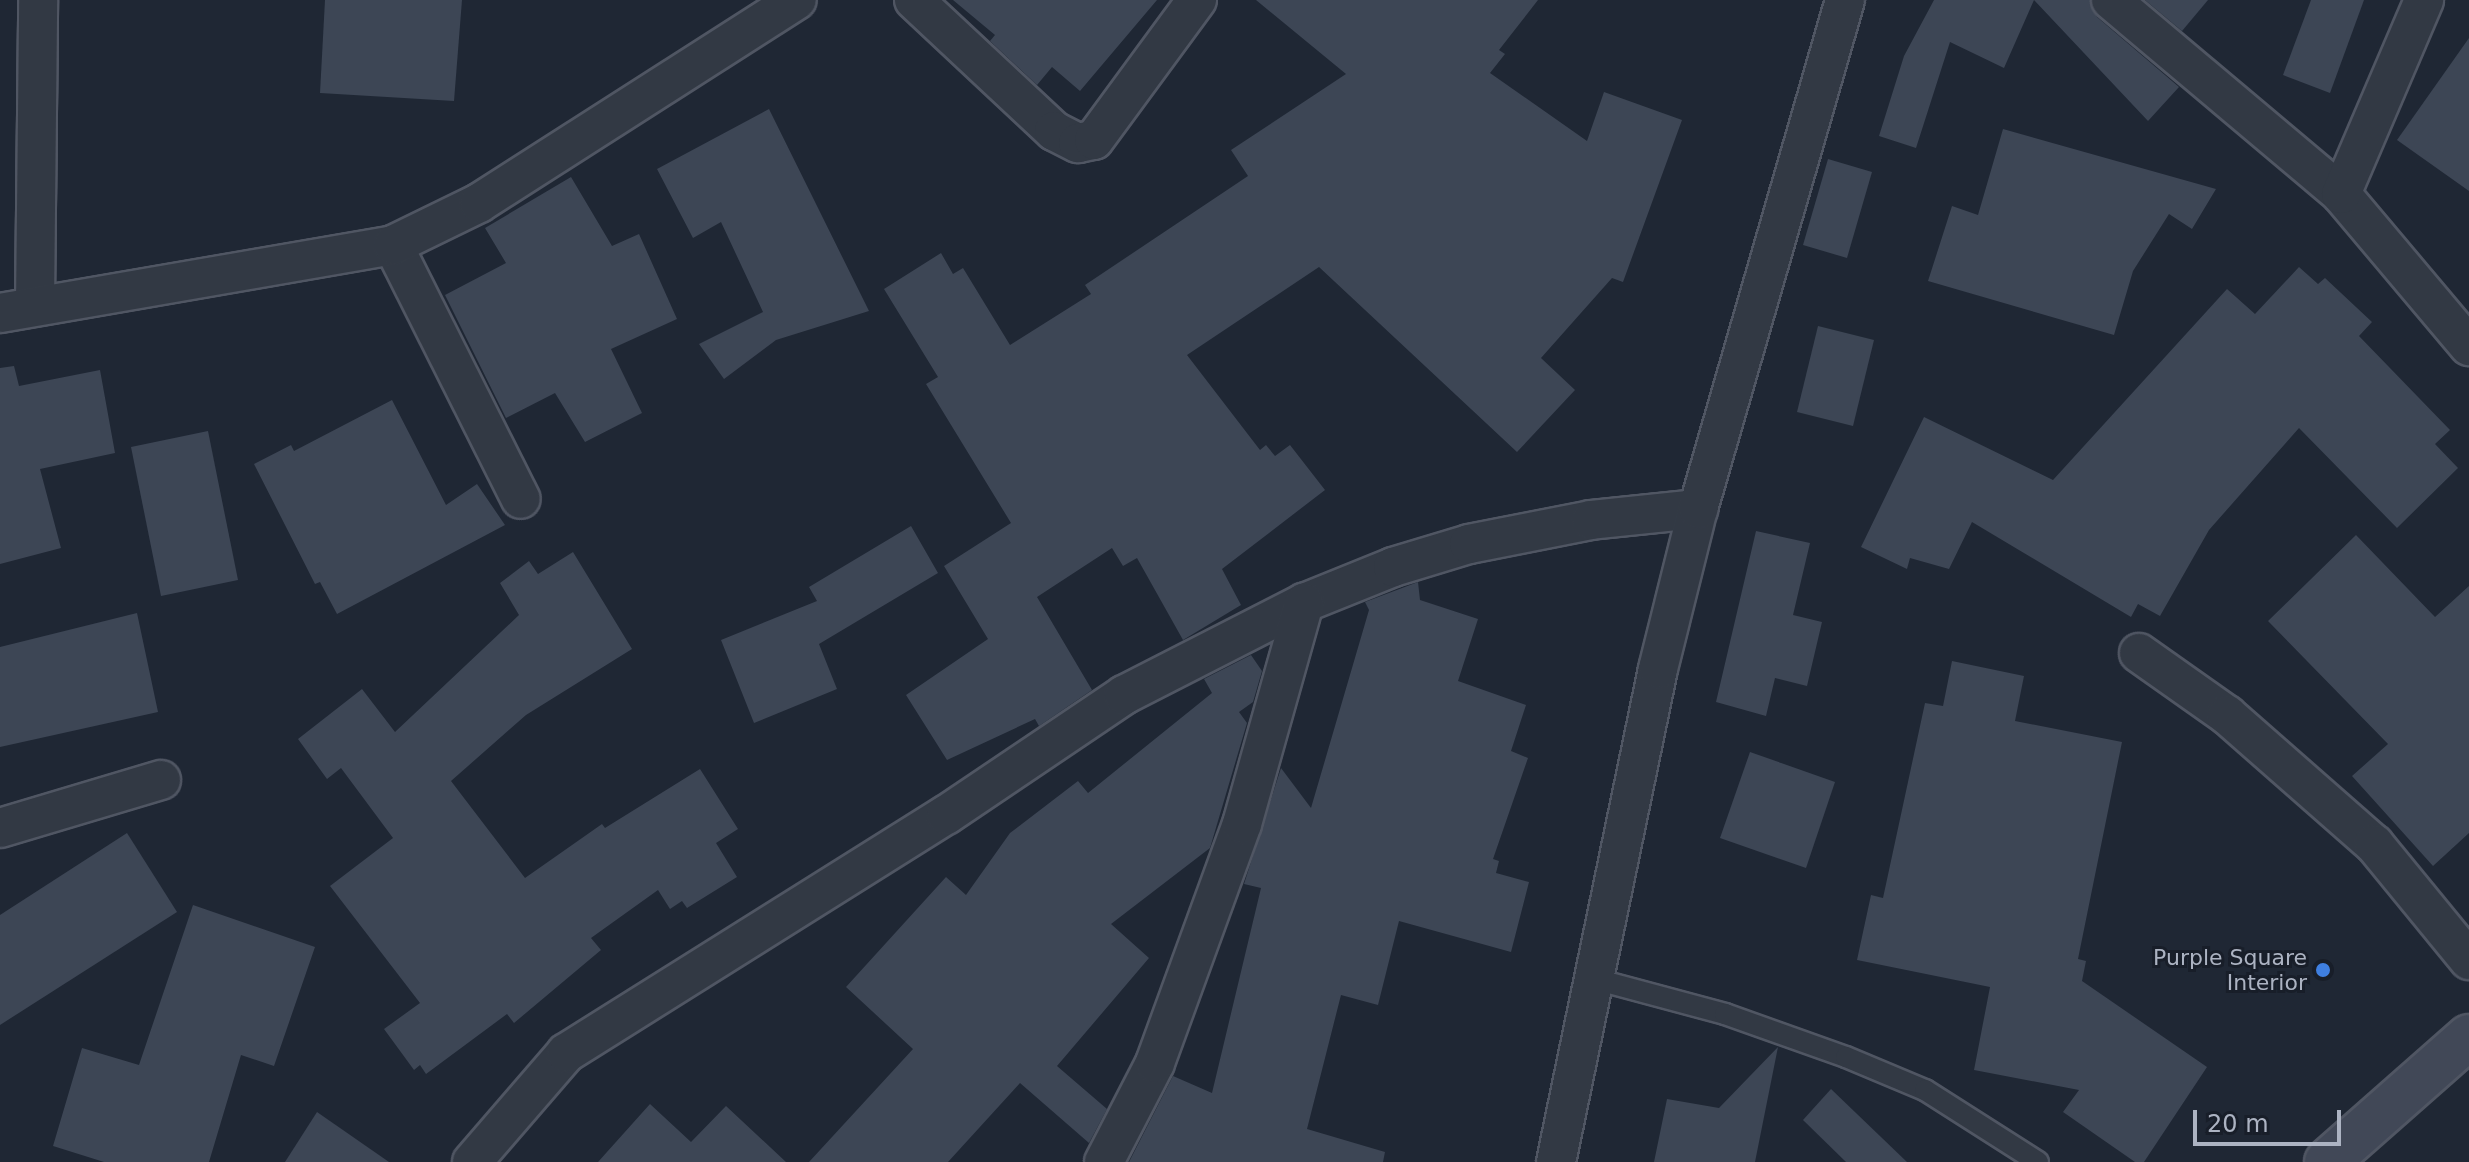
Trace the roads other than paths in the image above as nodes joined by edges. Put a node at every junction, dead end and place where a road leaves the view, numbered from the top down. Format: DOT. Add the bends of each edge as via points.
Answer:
graph roads {
  1 [pos="38,0"];
  2 [pos="797,0"];
  3 [pos="914,0"];
  4 [pos="1197,0"];
  5 [pos="1845,0"];
  6 [pos="2111,0"];
  7 [pos="2424,0"];
  8 [pos="2341,194"];
  9 [pos="393,245"];
  10 [pos="17,309"];
  11 [pos="2469,346"];
  12 [pos="521,499"];
  13 [pos="1698,509"];
  14 [pos="1304,603"];
  15 [pos="2139,653"];
  16 [pos="161,780"];
  17 [pos="0,828"];
  18 [pos="2469,960"];
  19 [pos="1591,978"];
  20 [pos="2469,1037"];
  21 [pos="472,1162"];
  22 [pos="1104,1162"];
  23 [pos="1556,1162"];
  24 [pos="2038,1162"];
  25 [pos="2327,1162"];
  1 -- 10 [label="street"];
  2 -- 9 [label="street" via="479,203"];
  3 -- 4 [label="street" via="1054,131 1078,143 1094,140"];
  5 -- 13 [label="street"];
  6 -- 8 [label="street"];
  7 -- 8 [label="street"];
  8 -- 11 [label="street"];
  9 -- 10 [label="street"];
  9 -- 12 [label="street"];
  13 -- 14 [label="street" via="1591,520 1469,544"];
  13 -- 19 [label="street"];
  14 -- 21 [label="street" via="1080,721 946,815 566,1053"];
  14 -- 22 [label="street" via="1242,824 1155,1063"];
  15 -- 18 [label="street" via="2227,715 2374,844"];
  16 -- 17 [label="street"];
  19 -- 23 [label="street"];
  19 -- 24 [label="lane" via="1725,1014 1859,1062 1925,1090"];
  20 -- 25 [label="main road"];
}
